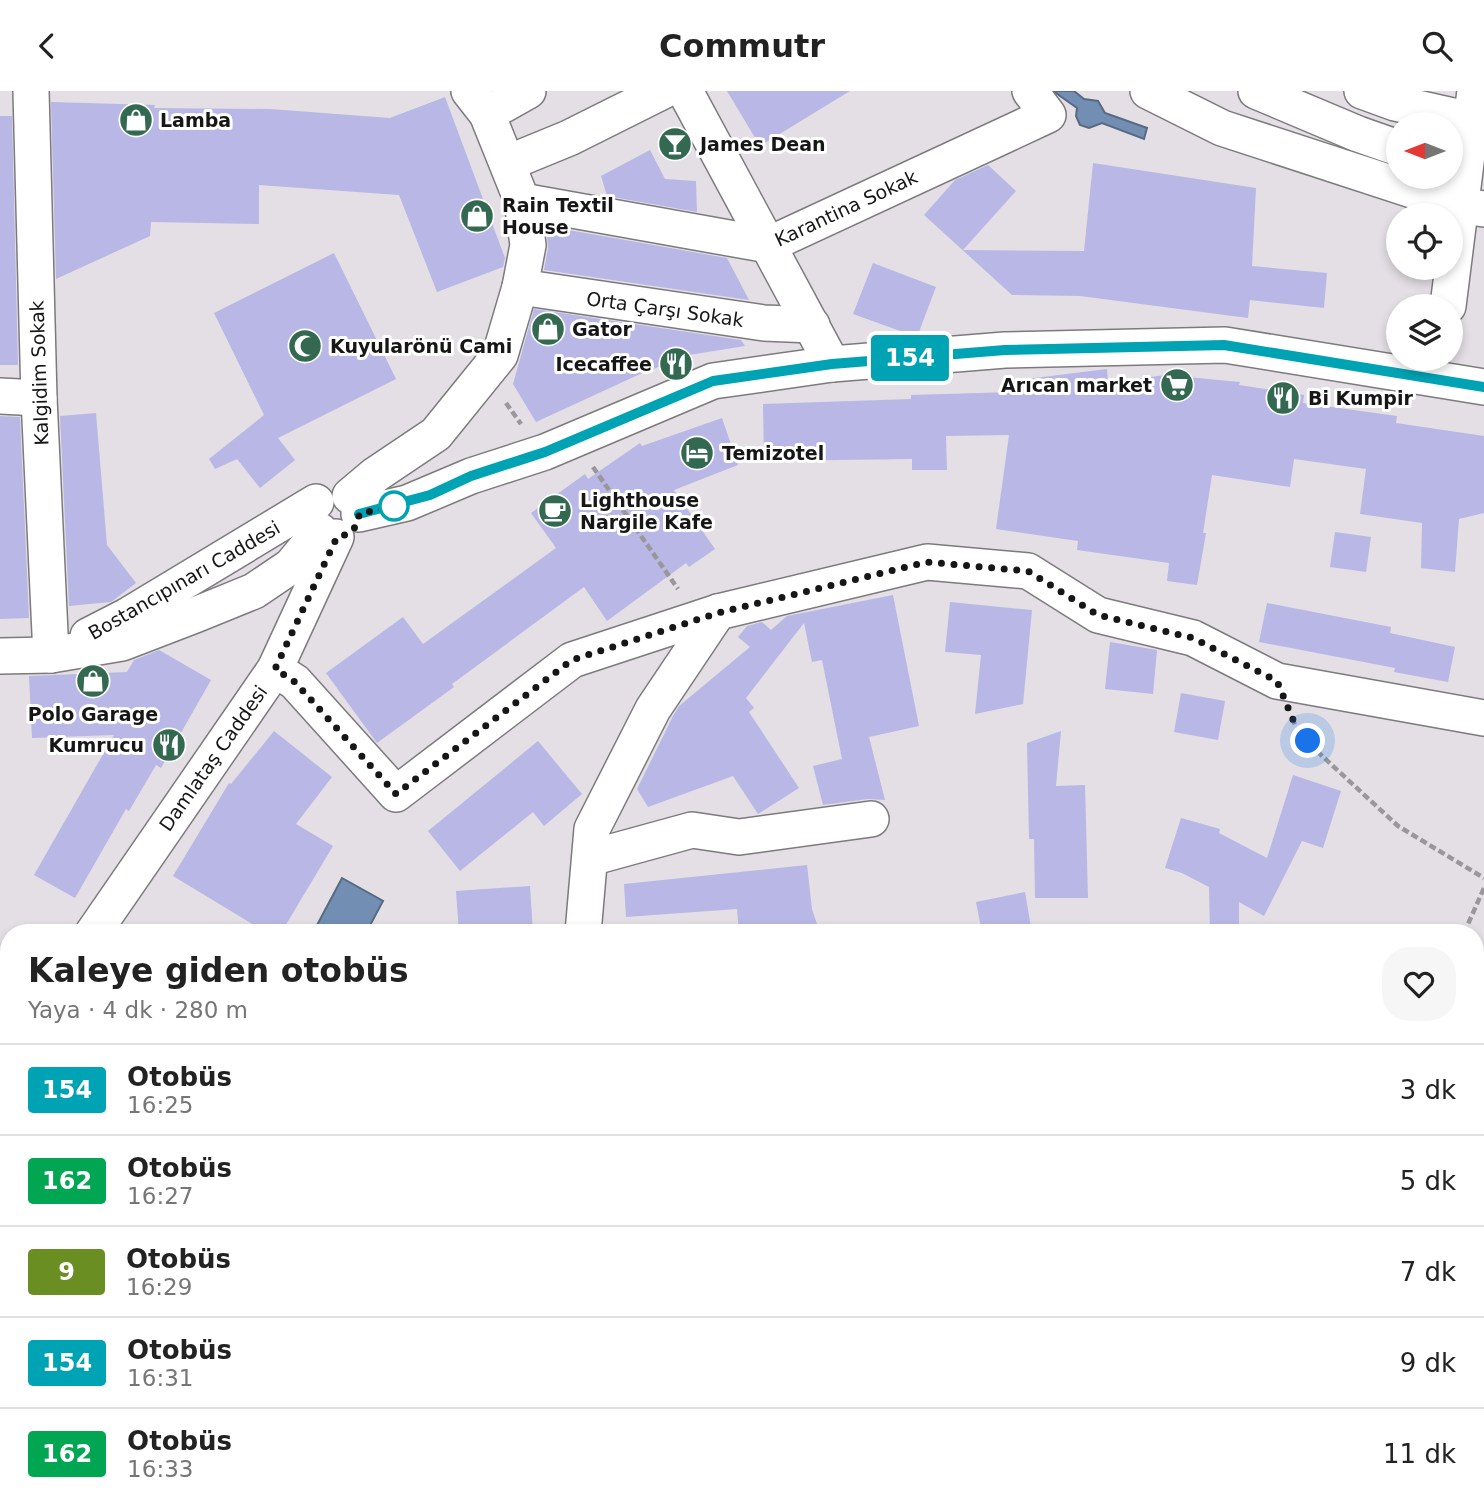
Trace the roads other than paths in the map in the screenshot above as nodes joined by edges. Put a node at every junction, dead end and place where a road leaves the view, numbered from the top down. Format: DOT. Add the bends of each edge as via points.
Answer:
graph roads {
  1 [pos="31,91"];
  2 [pos="528,91"];
  3 [pos="663,91"];
  4 [pos="685,91"];
  5 [pos="1030,91"];
  6 [pos="1148,91"];
  7 [pos="1256,91"];
  8 [pos="1362,91"];
  9 [pos="478,103"];
  10 [pos="1477,112"];
  11 [pos="1386,144"];
  12 [pos="508,163"];
  13 [pos="1467,168"];
  14 [pos="522,201"];
  15 [pos="1473,208"];
  16 [pos="768,245"];
  17 [pos="520,287"];
  18 [pos="1451,294"];
  19 [pos="812,325"];
  20 [pos="832,364"];
  21 [pos="1484,387"];
  22 [pos="0,396"];
  23 [pos="39,398"];
  24 [pos="337,516"];
  25 [pos="708,615"];
  26 [pos="51,655"];
  27 [pos="0,656"];
  28 [pos="275,669"];
  29 [pos="1484,718"];
  30 [pos="871,818"];
  31 [pos="590,858"];
  32 [pos="99,924"];
  33 [pos="584,924"];
  1 -- 23 [label="street, Kalgidim Sokak"];
  2 -- 9 [label="street"];
  3 -- 12 [label="street"];
  4 -- 16 [label="street"];
  5 -- 16 [label="street, Karantina Sokak" via="1048,115"];
  6 -- 15 [label="street" via="1222,128"];
  7 -- 11 [label="street"];
  8 -- 10 [label="street" via="1395,103"];
  9 -- 12 [label="street"];
  10 -- 13 [label="street"];
  12 -- 14 [label="street"];
  13 -- 15 [label="street"];
  14 -- 16 [label="street, Karantina Sokak"];
  14 -- 17 [label="street" via="528,245"];
  15 -- 18 [label="street"];
  16 -- 19 [label="street"];
  17 -- 19 [label="street, Orta Çarşı Sokak" via="764,323"];
  17 -- 24 [label="street" via="499,355 436,434 375,475"];
  19 -- 20 [label="street"];
  20 -- 21 [label="street" via="1005,350 1224,345"];
  20 -- 24 [label="street" via="713,381 430,495"];
  22 -- 23 [label="street"];
  23 -- 26 [label="street, Kalgidim Sokak"];
  24 -- 26 [label="street, Bostancıpınarı Caddesi" via="291,566 254,591 122,643"];
  24 -- 28 [label="street, Damlataş Caddesi"];
  25 -- 28 [label="street" via="572,660 396,794 295,682"];
  25 -- 29 [label="street" via="927,562 1028,571 1098,615 1193,638 1277,681"];
  25 -- 31 [label="street" via="653,709 592,829"];
  26 -- 27 [label="street, Bostancıpınarı Caddesi"];
  28 -- 32 [label="street, Damlataş Caddesi"];
  30 -- 31 [label="street" via="739,837 692,830"];
  31 -- 33 [label="street"];
}
